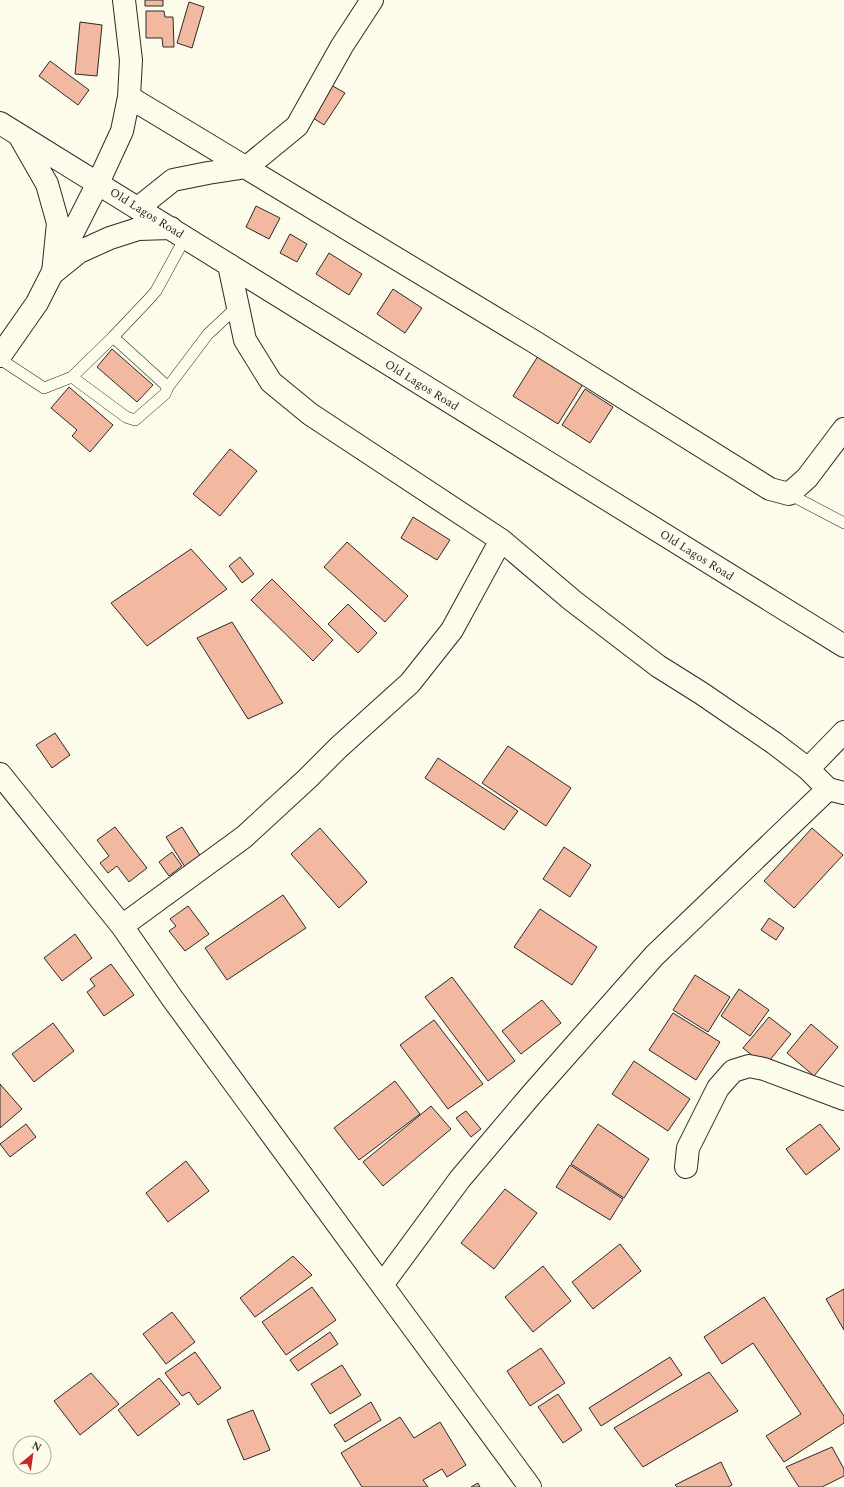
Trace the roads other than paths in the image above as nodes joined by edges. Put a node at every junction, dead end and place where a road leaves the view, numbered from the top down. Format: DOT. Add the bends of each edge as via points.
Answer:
graph roads {
  1 [pos="124,0"];
  2 [pos="372,0"];
  3 [pos="129,97"];
  4 [pos="9,128"];
  5 [pos="247,168"];
  6 [pos="98,183"];
  7 [pos="138,208"];
  8 [pos="178,233"];
  9 [pos="229,265"];
  10 [pos="53,272"];
  11 [pos="238,306"];
  12 [pos="113,337"];
  13 [pos="0,357"];
  14 [pos="72,376"];
  15 [pos="168,387"];
  16 [pos="844,429"];
  17 [pos="789,494"];
  18 [pos="844,523"];
  19 [pos="501,540"];
  20 [pos="844,646"];
  21 [pos="844,732"];
  22 [pos="808,769"];
  23 [pos="0,774"];
  24 [pos="836,791"];
  25 [pos="122,926"];
  26 [pos="844,1099"];
  27 [pos="686,1167"];
  28 [pos="382,1286"];
  29 [pos="530,1487"];
  1 -- 3 [label="street" via="131,60"];
  2 -- 5 [label="street" via="342,46 298,126"];
  3 -- 5 [label="street"];
  3 -- 6 [label="street" via="122,131"];
  4 -- 6 [label="street, Old Lagos Road"];
  4 -- 10 [label="street" via="47,184 58,223"];
  5 -- 7 [label="street" via="173,180"];
  5 -- 17 [label="street" via="770,489"];
  6 -- 7 [label="street, Old Lagos Road"];
  6 -- 10 [label="street"];
  7 -- 8 [label="street, Old Lagos Road"];
  8 -- 9 [label="street, Old Lagos Road"];
  8 -- 10 [label="street" via="138,229 79,252"];
  8 -- 12 [label="lane" via="156,291"];
  9 -- 11 [label="street"];
  9 -- 20 [label="street, Old Lagos Road"];
  10 -- 13 [label="street" via="37,303"];
  11 -- 15 [label="lane" via="208,334"];
  11 -- 19 [label="street" via="245,340 271,382 310,414"];
  12 -- 14 [label="lane"];
  12 -- 15 [label="lane"];
  13 -- 14 [label="lane" via="44,388"];
  14 -- 15 [label="lane" via="126,417 136,420 165,394"];
  16 -- 17 [label="street" via="807,478"];
  17 -- 18 [label="lane"];
  19 -- 22 [label="street" via="573,601 658,666 774,743"];
  19 -- 25 [label="street" via="452,630 410,683 244,837"];
  21 -- 22 [label="street"];
  22 -- 24 [label="street"];
  23 -- 25 [label="street"];
  24 -- 28 [label="street" via="654,956 460,1179"];
  25 -- 28 [label="street"];
  26 -- 27 [label="street" via="764,1069 749,1066 733,1071 718,1088 688,1148"];
  28 -- 29 [label="street"];
}
